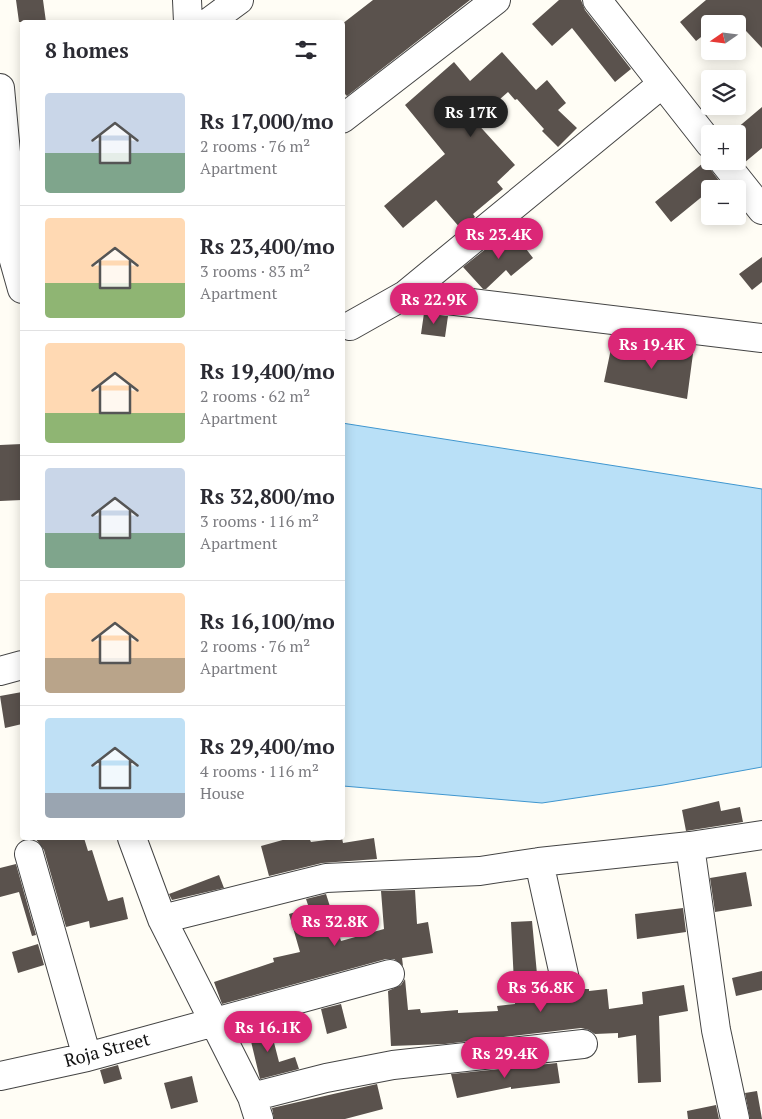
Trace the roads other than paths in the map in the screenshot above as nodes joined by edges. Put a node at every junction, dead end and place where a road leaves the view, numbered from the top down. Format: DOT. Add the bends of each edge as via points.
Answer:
graph roads {
  1 [pos="187,0"];
  2 [pos="239,0"];
  3 [pos="496,0"];
  4 [pos="597,0"];
  5 [pos="188,20"];
  6 [pos="212,20"];
  7 [pos="662,84"];
  8 [pos="0,88"];
  9 [pos="345,117"];
  10 [pos="701,133"];
  11 [pos="15,168"];
  12 [pos="730,170"];
  13 [pos="762,210"];
  14 [pos="6,250"];
  15 [pos="20,284"];
  16 [pos="405,295"];
  17 [pos="350,326"];
  18 [pos="762,338"];
  19 [pos="20,666"];
  20 [pos="0,671"];
  21 [pos="762,834"];
  22 [pos="133,840"];
  23 [pos="690,846"];
  24 [pos="29,854"];
  25 [pos="539,862"];
  26 [pos="162,919"];
  27 [pos="390,974"];
  28 [pos="566,984"];
  29 [pos="214,1022"];
  30 [pos="583,1044"];
  31 [pos="87,1057"];
  32 [pos="0,1076"];
  33 [pos="256,1108"];
  34 [pos="735,1119"];
  1 -- 5 [label="street"];
  2 -- 6 [label="street"];
  3 -- 9 [label="street"];
  4 -- 7 [label="street"];
  7 -- 10 [label="street"];
  7 -- 16 [label="street"];
  8 -- 11 [label="street"];
  11 -- 14 [label="street"];
  12 -- 13 [label="street"];
  14 -- 15 [label="street"];
  16 -- 17 [label="street"];
  16 -- 18 [label="street"];
  19 -- 20 [label="street"];
  21 -- 23 [label="street"];
  22 -- 26 [label="street"];
  23 -- 25 [label="street"];
  23 -- 34 [label="street" via="716,1030"];
  24 -- 31 [label="street"];
  25 -- 26 [label="street" via="480,871 326,878"];
  25 -- 28 [label="street"];
  26 -- 29 [label="street"];
  27 -- 29 [label="street, Roja Street"];
  29 -- 31 [label="street, Roja Street"];
  29 -- 33 [label="street"];
  30 -- 33 [label="street" via="393,1065 326,1078"];
  31 -- 32 [label="street, Roja Street"];
}
